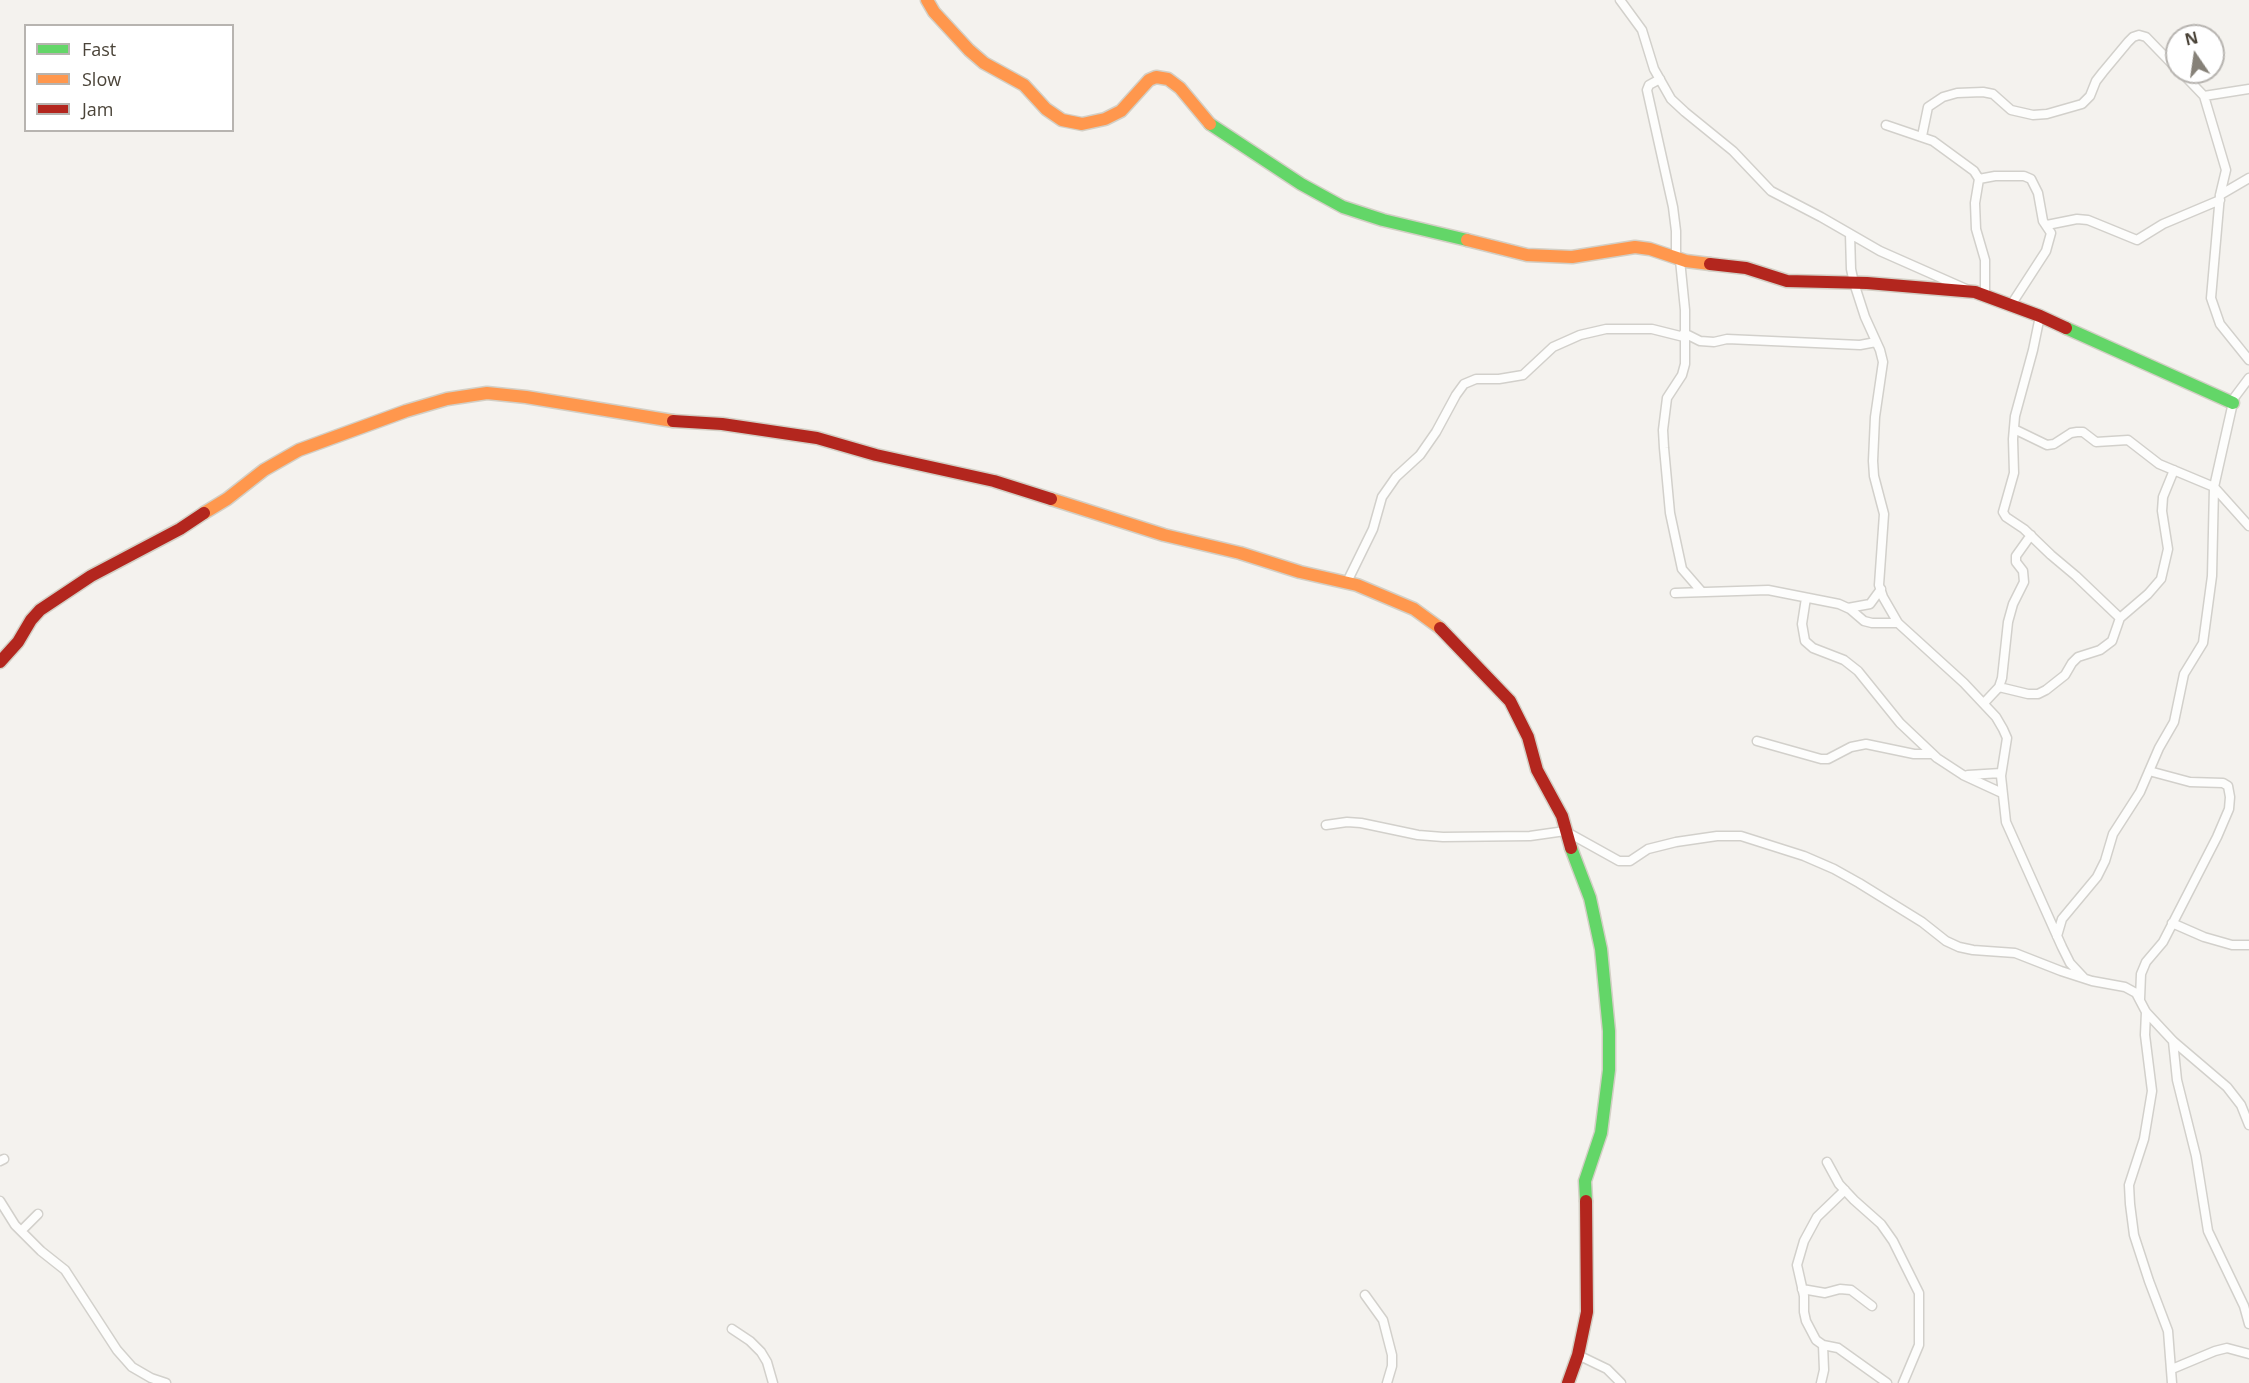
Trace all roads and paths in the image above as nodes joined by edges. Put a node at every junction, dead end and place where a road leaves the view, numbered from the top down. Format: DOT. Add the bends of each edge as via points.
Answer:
graph roads {
  1 [pos="927,0"];
  2 [pos="1620,0"];
  3 [pos="2165,57"];
  4 [pos="1660,79"];
  5 [pos="2192,84"];
  6 [pos="2249,89"];
  7 [pos="2204,96"];
  8 [pos="1886,124"];
  9 [pos="1922,136"];
  10 [pos="2249,178"];
  11 [pos="1979,179"];
  12 [pos="2220,197"];
  13 [pos="2047,225"];
  14 [pos="1850,234"];
  15 [pos="1678,259"];
  16 [pos="1854,283"];
  17 [pos="1980,294"];
  18 [pos="2011,305"];
  19 [pos="2040,316"];
  20 [pos="1684,335"];
  21 [pos="1876,342"];
  22 [pos="2249,360"];
  23 [pos="2249,378"];
  24 [pos="2233,403"];
  25 [pos="2014,429"];
  26 [pos="2174,470"];
  27 [pos="2214,487"];
  28 [pos="2249,525"];
  29 [pos="2031,535"];
  30 [pos="1347,582"];
  31 [pos="1881,589"];
  32 [pos="1702,592"];
  33 [pos="1675,593"];
  34 [pos="1806,598"];
  35 [pos="1848,608"];
  36 [pos="2120,618"];
  37 [pos="1898,623"];
  38 [pos="0,662"];
  39 [pos="1999,687"];
  40 [pos="1984,703"];
  41 [pos="1757,741"];
  42 [pos="1932,754"];
  43 [pos="2149,771"];
  44 [pos="2001,773"];
  45 [pos="1964,775"];
  46 [pos="2002,793"];
  47 [pos="1326,825"];
  48 [pos="1565,831"];
  49 [pos="2172,923"];
  50 [pos="2057,936"];
  51 [pos="2249,945"];
  52 [pos="2084,978"];
  53 [pos="2140,999"];
  54 [pos="2146,1012"];
  55 [pos="2173,1041"];
  56 [pos="2249,1125"];
  57 [pos="1827,1162"];
  58 [pos="1845,1190"];
  59 [pos="0,1201"];
  60 [pos="38,1214"];
  61 [pos="21,1231"];
  62 [pos="1802,1289"];
  63 [pos="1365,1295"];
  64 [pos="1872,1306"];
  65 [pos="2249,1324"];
  66 [pos="732,1329"];
  67 [pos="1823,1345"];
  68 [pos="2249,1354"];
  69 [pos="1578,1355"];
  70 [pos="2172,1369"];
  71 [pos="166,1383"];
  72 [pos="773,1383"];
  73 [pos="1387,1383"];
  74 [pos="1568,1383"];
  75 [pos="1621,1383"];
  76 [pos="1821,1383"];
  77 [pos="1887,1383"];
  78 [pos="1903,1383"];
  79 [pos="2172,1383"];
  1 -- 15 [label="street" via="969,50 1024,85 1062,120 1082,124 1105,119 1121,111 1149,80 1168,79 1225,135 1343,207 1527,255 1572,257 1635,246"];
  2 -- 4 [label="street" via="1642,30"];
  3 -- 9 [label="street" via="2139,35 2128,42 2103,72 2082,104 2047,114 2011,110 1993,94 1957,93 1928,107"];
  4 -- 14 [label="street" via="1671,99 1733,150 1771,191"];
  4 -- 15 [label="street" via="1649,84 1647,90 1673,207"];
  5 -- 7 [label="street"];
  6 -- 7 [label="street"];
  7 -- 12 [label="street" via="2226,170"];
  8 -- 9 [label="street"];
  9 -- 11 [label="street" via="1974,171"];
  10 -- 12 [label="street"];
  11 -- 13 [label="street" via="2031,179"];
  11 -- 17 [label="street" via="1976,229 1985,260"];
  12 -- 13 [label="street" via="2137,240 2088,220"];
  12 -- 22 [label="street" via="2211,298 2220,324"];
  13 -- 18 [label="street" via="2051,233 2046,251"];
  14 -- 16 [label="street"];
  14 -- 17 [label="street"];
  15 -- 16 [label="street" via="1746,268 1787,281"];
  15 -- 20 [label="street"];
  16 -- 17 [label="street"];
  16 -- 21 [label="street"];
  17 -- 18 [label="street"];
  18 -- 19 [label="street"];
  19 -- 24 [label="street"];
  19 -- 25 [label="street"];
  20 -- 21 [label="street" via="1707,342"];
  20 -- 30 [label="street" via="1652,329 1606,329 1553,347 1522,375 1476,379 1464,384 1420,455 1396,477 1382,497"];
  20 -- 32 [label="street" via="1685,364 1667,398 1664,448 1670,513 1682,569"];
  21 -- 31 [label="street" via="1882,362 1873,462 1884,514"];
  23 -- 24 [label="street"];
  24 -- 27 [label="street"];
  25 -- 26 [label="street" via="2047,445 2077,432 2084,432 2096,442 2128,440 2150,459"];
  25 -- 29 [label="street" via="2014,473 2003,512"];
  26 -- 27 [label="street"];
  26 -- 36 [label="street" via="2163,496 2168,549 2161,579"];
  27 -- 28 [label="street"];
  27 -- 43 [label="street" via="2212,576 2203,643 2184,674 2174,722"];
  29 -- 36 [label="street"];
  29 -- 39 [label="street" via="2016,556 2024,582 2008,622"];
  30 -- 38 [label="street" via="1164,535 994,481 817,438 638,417 487,393 406,411 299,450 264,470 227,500 91,576 40,610"];
  30 -- 48 [label="street" via="1414,609 1444,631 1510,701 1528,737 1537,770 1563,816"];
  31 -- 35 [label="street" via="1870,604"];
  31 -- 37 [label="street"];
  32 -- 33 [label="street"];
  32 -- 34 [label="street" via="1761,590"];
  34 -- 35 [label="street"];
  34 -- 42 [label="street" via="1802,624 1805,641 1858,671 1900,723"];
  35 -- 37 [label="street" via="1864,621"];
  36 -- 39 [label="street" via="2107,646 2078,657 2065,675 2046,690 2028,694"];
  37 -- 40 [label="street"];
  39 -- 40 [label="street"];
  40 -- 44 [label="street" via="2007,738"];
  41 -- 42 [label="street" via="1821,759 1866,744"];
  42 -- 45 [label="street"];
  43 -- 49 [label="street" via="2190,782 2223,783 2230,790 2229,809 2217,837"];
  43 -- 50 [label="street" via="2113,834 2097,877 2062,919"];
  44 -- 45 [label="street"];
  44 -- 46 [label="street"];
  45 -- 46 [label="street"];
  46 -- 50 [label="street" via="2011,836"];
  47 -- 48 [label="street" via="1361,823 1443,837 1530,836"];
  48 -- 52 [label="street" via="1619,861 1630,861 1648,849 1695,838 1741,836 1834,868 1913,915 1946,941 1973,950 2015,953"];
  48 -- 69 [label="street" via="1590,898 1601,950 1609,1031 1609,1070 1601,1133 1585,1181 1587,1312"];
  49 -- 51 [label="street" via="2204,937"];
  49 -- 53 [label="street" via="2140,974"];
  50 -- 52 [label="street" via="2070,963"];
  52 -- 53 [label="street" via="2125,987"];
  53 -- 54 [label="street"];
  54 -- 55 [label="street"];
  54 -- 70 [label="street" via="2152,1091 2144,1139 2129,1185 2130,1204 2134,1235 2168,1331"];
  55 -- 56 [label="street" via="2227,1087 2241,1105"];
  55 -- 65 [label="street" via="2177,1080 2196,1156 2208,1231"];
  57 -- 58 [label="street"];
  58 -- 62 [label="street" via="1817,1217 1804,1240 1797,1265"];
  58 -- 78 [label="street" via="1881,1224 1919,1293 1919,1345"];
  59 -- 61 [label="street"];
  60 -- 61 [label="street"];
  61 -- 71 [label="street" via="65,1270 99,1325 132,1367"];
  62 -- 64 [label="street" via="1826,1293 1851,1290"];
  62 -- 67 [label="street" via="1806,1321"];
  63 -- 73 [label="street" via="1383,1320 1389,1342 1392,1366"];
  66 -- 72 [label="street" via="761,1352"];
  67 -- 76 [label="street"];
  67 -- 77 [label="street" via="1838,1348"];
  68 -- 70 [label="street" via="2227,1348"];
  69 -- 74 [label="street"];
  69 -- 75 [label="street" via="1607,1369"];
  70 -- 79 [label="street"];
}
